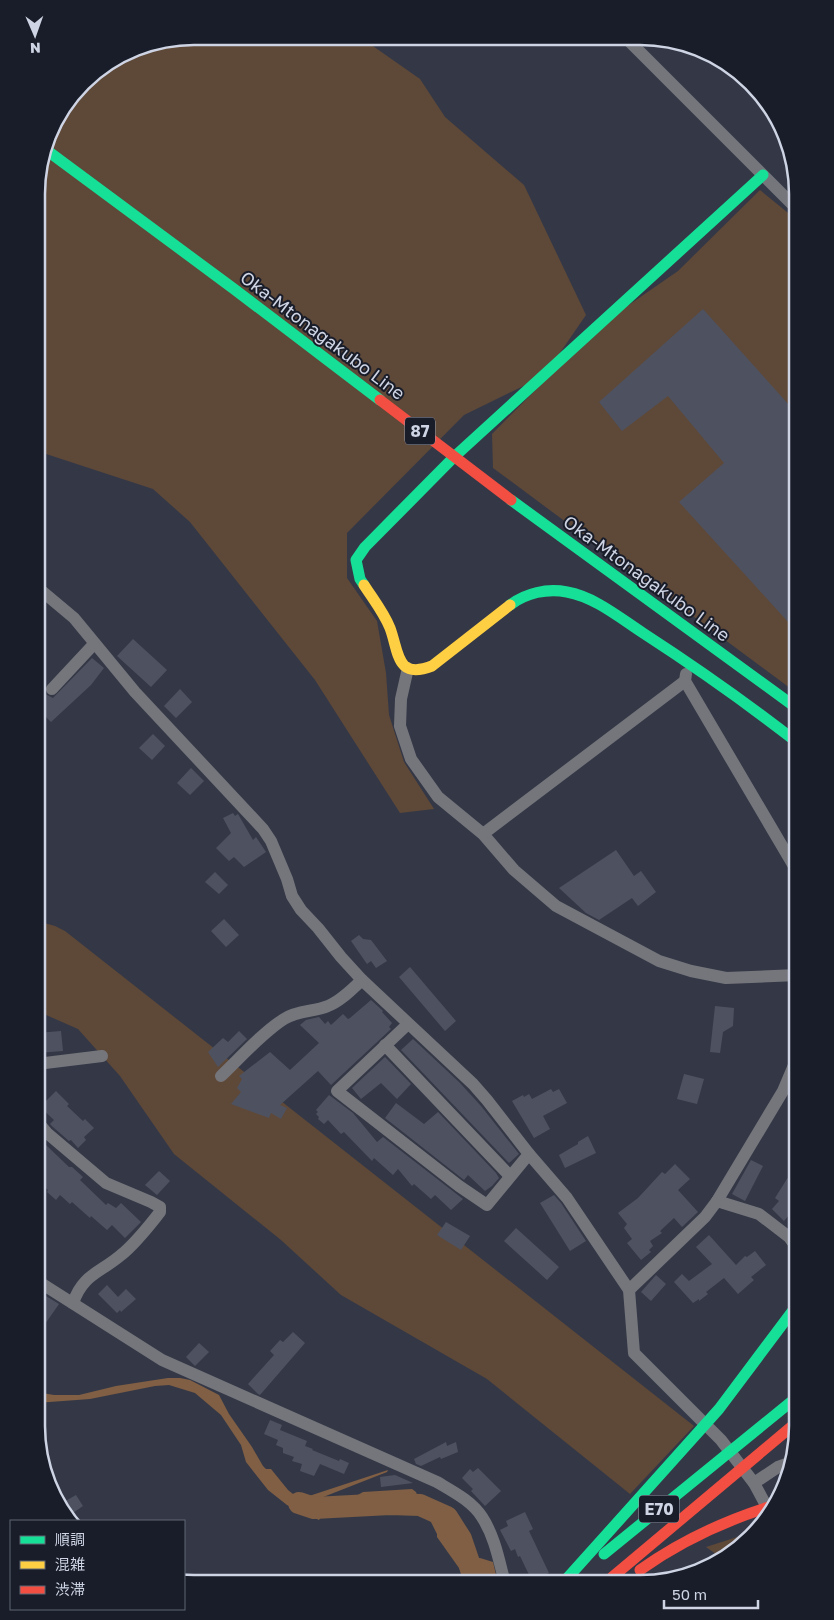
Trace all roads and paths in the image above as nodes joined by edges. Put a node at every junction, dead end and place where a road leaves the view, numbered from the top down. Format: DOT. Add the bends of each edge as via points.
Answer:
graph roads {
  1 [pos="633,45"];
  2 [pos="51,153"];
  3 [pos="763,175"];
  4 [pos="789,201"];
  5 [pos="454,457"];
  6 [pos="45,594"];
  7 [pos="94,644"];
  8 [pos="688,662"];
  9 [pos="408,668"];
  10 [pos="685,681"];
  11 [pos="52,689"];
  12 [pos="789,703"];
  13 [pos="789,736"];
  14 [pos="483,834"];
  15 [pos="789,858"];
  16 [pos="789,975"];
  17 [pos="362,980"];
  18 [pos="408,1024"];
  19 [pos="384,1045"];
  20 [pos="102,1056"];
  21 [pos="45,1063"];
  22 [pos="221,1076"];
  23 [pos="789,1077"];
  24 [pos="783,1090"];
  25 [pos="789,1090"];
  26 [pos="45,1131"];
  27 [pos="529,1154"];
  28 [pos="510,1176"];
  29 [pos="717,1201"];
  30 [pos="789,1237"];
  31 [pos="45,1286"];
  32 [pos="629,1290"];
  33 [pos="73,1303"];
  34 [pos="789,1316"];
  35 [pos="789,1404"];
  36 [pos="789,1429"];
  37 [pos="783,1465"];
  38 [pos="754,1483"];
  39 [pos="766,1506"];
  40 [pos="764,1509"];
  41 [pos="503,1575"];
  42 [pos="570,1575"];
  43 [pos="578,1575"];
  44 [pos="615,1575"];
  45 [pos="634,1575"];
  1 -- 3 [label="street"];
  2 -- 5 [label="main road, Oka-Mtonagakubo Line / 87"];
  3 -- 4 [label="street"];
  3 -- 5 [label="main road"];
  5 -- 9 [label="main road" via="356,560 360,579 390,629 397,656"];
  5 -- 12 [label="main road, Oka-Mtonagakubo Line / 87"];
  6 -- 7 [label="street" via="74,618"];
  7 -- 11 [label="street"];
  7 -- 17 [label="street" via="263,829 301,910"];
  8 -- 9 [label="main road" via="586,598 550,590 533,593 512,603 432,666 422,670"];
  8 -- 10 [label="street"];
  8 -- 13 [label="main road"];
  9 -- 14 [label="street" via="401,699 400,726 411,759 438,797"];
  10 -- 14 [label="street"];
  10 -- 15 [label="street"];
  14 -- 16 [label="street" via="514,870 556,906 659,961 726,978"];
  17 -- 18 [label="street"];
  17 -- 22 [label="street" via="328,1006 284,1018"];
  18 -- 19 [label="street"];
  18 -- 27 [label="street" via="478,1090"];
  19 -- 28 [label="street"];
  19 -- 28 [label="street" via="337,1090 487,1205"];
  20 -- 21 [label="street"];
  23 -- 24 [label="street"];
  24 -- 25 [label="street"];
  24 -- 29 [label="street"];
  26 -- 33 [label="street" via="106,1182 160,1207 160,1212 122,1255 89,1277"];
  27 -- 28 [label="street"];
  27 -- 32 [label="street" via="568,1198"];
  29 -- 30 [label="street" via="760,1214"];
  29 -- 32 [label="street" via="705,1217"];
  31 -- 33 [label="street"];
  32 -- 38 [label="street" via="634,1353 721,1440"];
  33 -- 41 [label="street" via="162,1360 437,1482 462,1497 482,1516 492,1535"];
  34 -- 42 [label="main road" via="719,1409"];
  35 -- 43 [label="main road, E70"];
  36 -- 44 [label="main road, E70"];
  37 -- 38 [label="street"];
  38 -- 39 [label="street"];
  40 -- 45 [label="main road" via="694,1536"];
}
